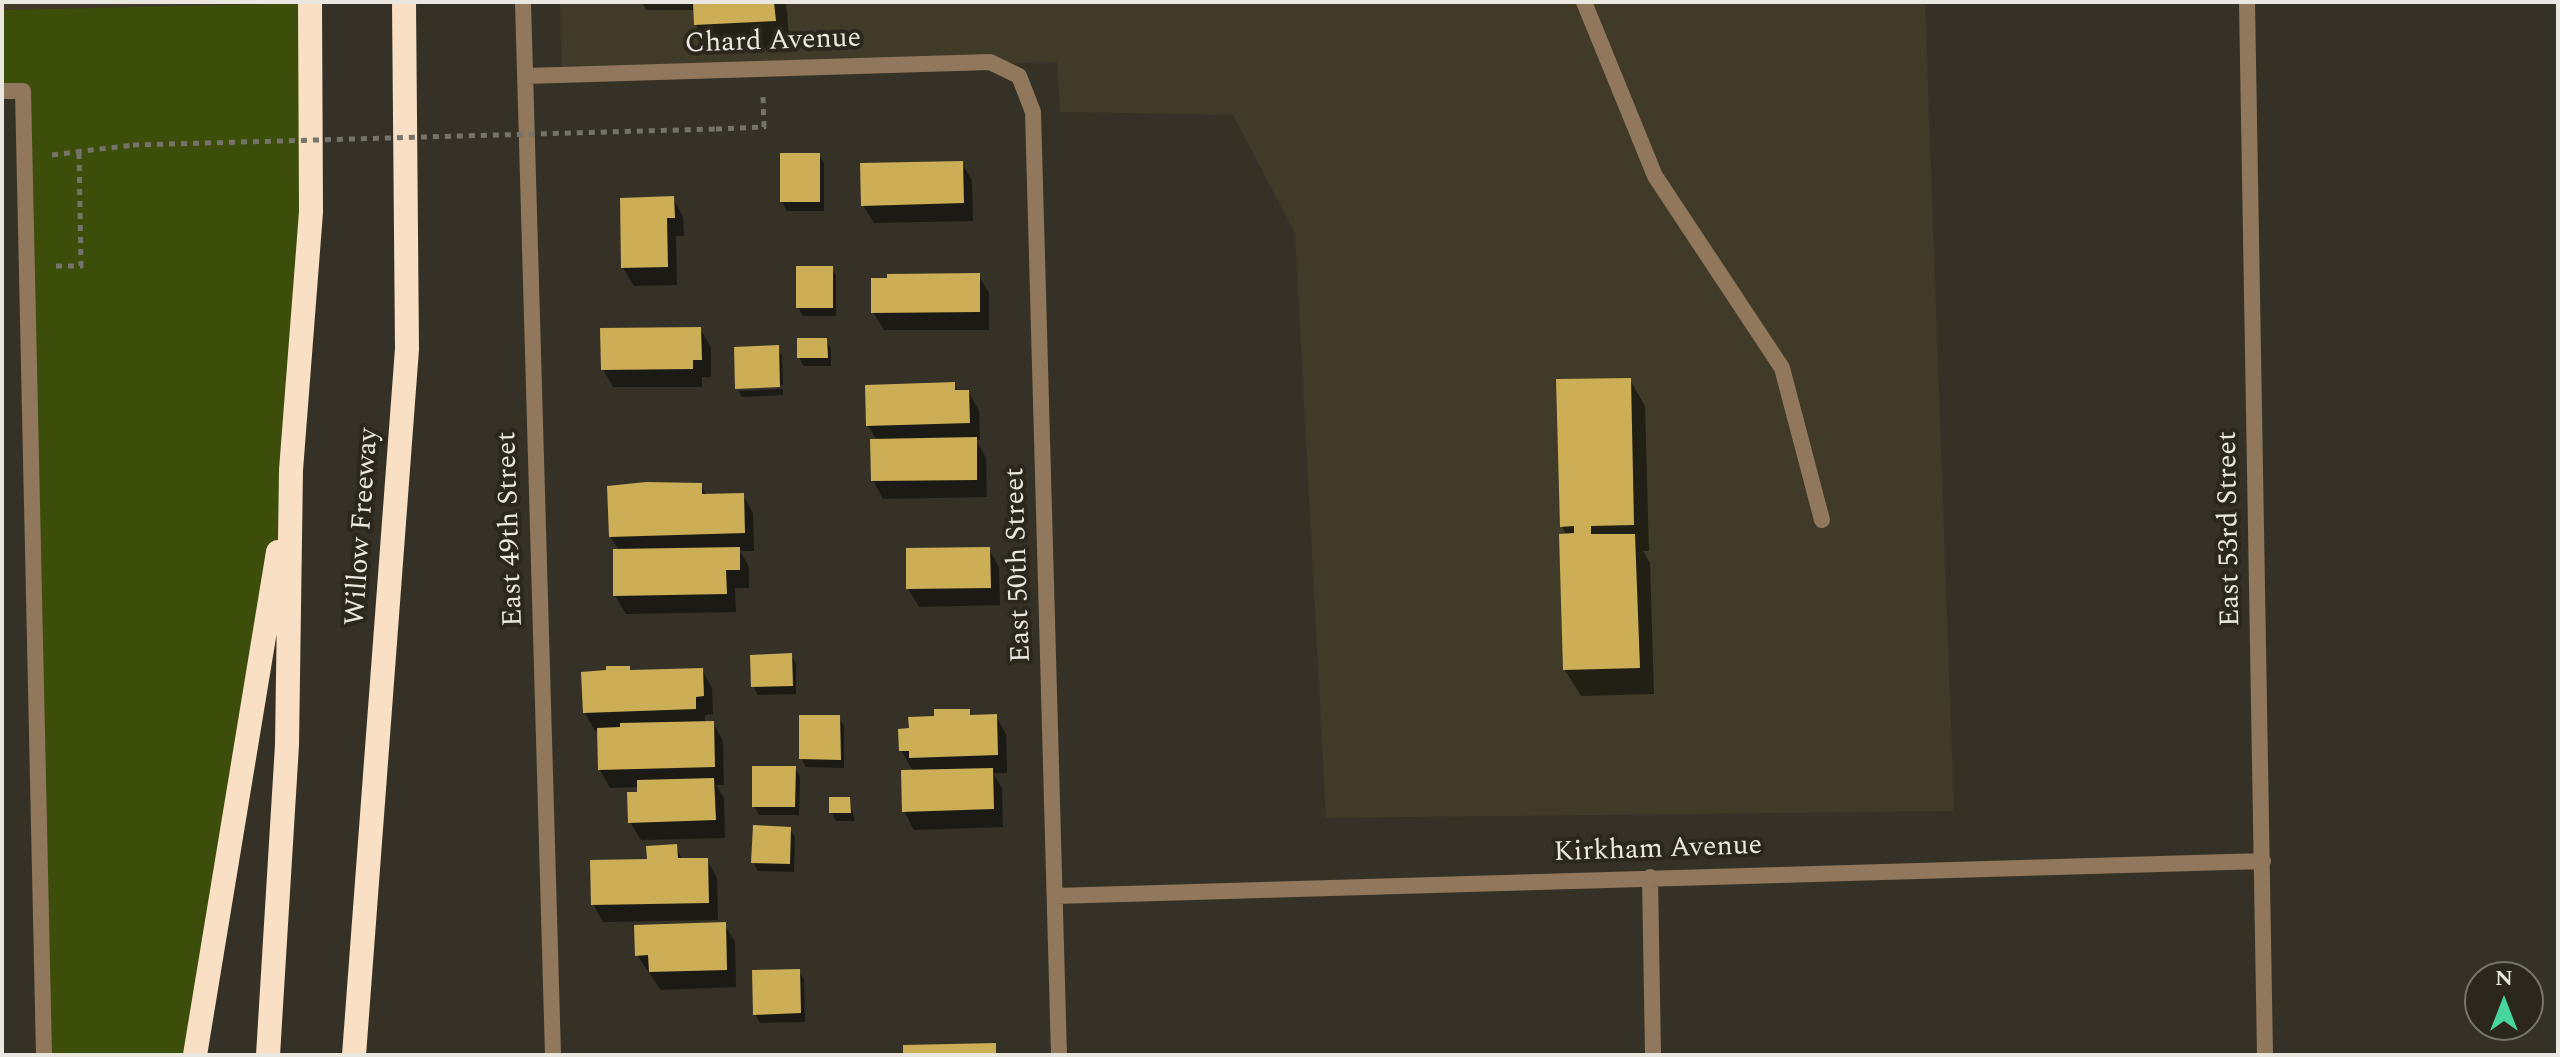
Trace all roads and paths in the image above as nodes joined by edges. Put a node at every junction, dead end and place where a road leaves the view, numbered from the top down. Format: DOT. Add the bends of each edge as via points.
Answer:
graph roads {
  1 [pos="310,2"];
  2 [pos="404,2"];
  3 [pos="523,2"];
  4 [pos="1584,2"];
  5 [pos="2247,2"];
  6 [pos="526,76"];
  7 [pos="1019,76"];
  8 [pos="2,91"];
  9 [pos="763,101"];
  10 [pos="79,153"];
  11 [pos="52,155"];
  12 [pos="56,266"];
  13 [pos="291,470"];
  14 [pos="1822,520"];
  15 [pos="2263,861"];
  16 [pos="1650,877"];
  17 [pos="367,893"];
  18 [pos="1055,896"];
  19 [pos="44,1055"];
  20 [pos="195,1055"];
  21 [pos="268,1055"];
  22 [pos="354,1055"];
  23 [pos="371,1055"];
  24 [pos="553,1055"];
  25 [pos="1059,1055"];
  26 [pos="1653,1055"];
  27 [pos="2265,1055"];
  1 -- 13 [label="highway" via="311,212"];
  2 -- 17 [label="highway, Willow Freeway" via="407,349"];
  3 -- 6 [label="street, East 49th Street"];
  4 -- 14 [label="street" via="1655,176 1782,368"];
  5 -- 15 [label="street, East 53rd Street"];
  6 -- 7 [label="street, Chard Avenue" via="990,62"];
  6 -- 24 [label="street, East 49th Street"];
  7 -- 18 [label="street, East 50th Street" via="1033,112"];
  8 -- 19 [label="street" via="23,91"];
  9 -- 10 [label="path, bridge" via="764,127 133,145"];
  10 -- 11 [label="path"];
  10 -- 12 [label="path" via="81,266"];
  13 -- 20 [label="highway"];
  13 -- 21 [label="highway" via="287,745"];
  15 -- 16 [label="street, Kirkham Avenue"];
  15 -- 27 [label="street, East 53rd Street"];
  16 -- 18 [label="street, Kirkham Avenue"];
  16 -- 26 [label="street"];
  17 -- 22 [label="highway, Willow Freeway"];
  17 -- 23 [label="highway"];
  18 -- 25 [label="street, East 50th Street"];
}
